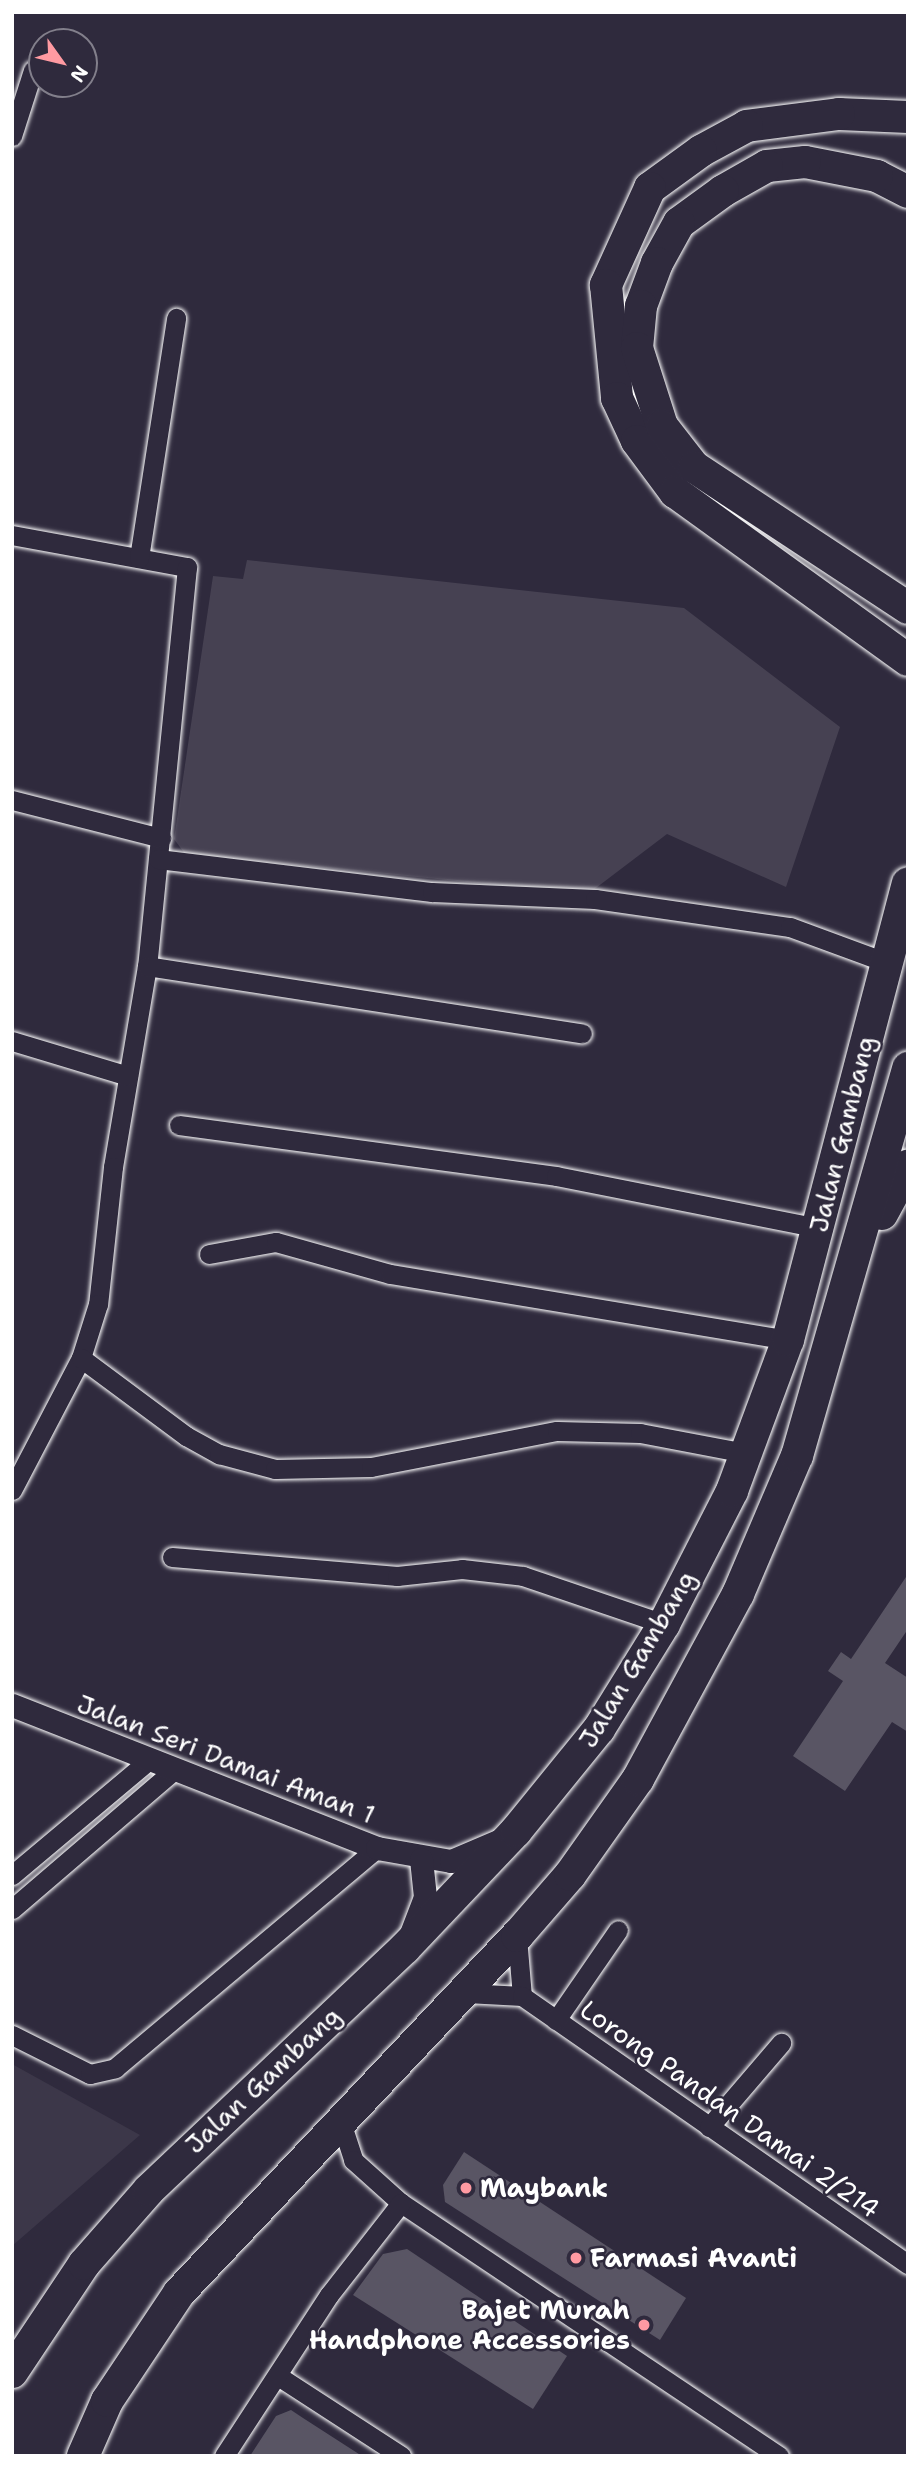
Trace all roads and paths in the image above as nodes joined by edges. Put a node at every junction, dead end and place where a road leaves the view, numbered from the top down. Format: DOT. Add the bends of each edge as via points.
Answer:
graph roads {
  1 [pos="28,86"];
  2 [pos="908,117"];
  3 [pos="12,136"];
  4 [pos="908,192"];
  5 [pos="176,318"];
  6 [pos="12,535"];
  7 [pos="139,558"];
  8 [pos="908,608"];
  9 [pos="904,657"];
  10 [pos="12,800"];
  11 [pos="161,838"];
  12 [pos="158,859"];
  13 [pos="908,883"];
  14 [pos="885,962"];
  15 [pos="147,966"];
  16 [pos="582,1033"];
  17 [pos="12,1041"];
  18 [pos="908,1068"];
  19 [pos="128,1076"];
  20 [pos="179,1125"];
  21 [pos="908,1166"];
  22 [pos="819,1228"];
  23 [pos="209,1254"];
  24 [pos="852,1275"];
  25 [pos="788,1340"];
  26 [pos="81,1358"];
  27 [pos="746,1453"];
  28 [pos="12,1490"];
  29 [pos="172,1557"];
  30 [pos="664,1624"];
  31 [pos="12,1705"];
  32 [pos="148,1761"];
  33 [pos="173,1771"];
  34 [pos="516,1831"];
  35 [pos="377,1848"];
  36 [pos="421,1860"];
  37 [pos="12,1875"];
  38 [pos="12,1909"];
  39 [pos="618,1930"];
  40 [pos="517,1936"];
  41 [pos="405,1948"];
  42 [pos="466,1993"];
  43 [pos="522,1996"];
  44 [pos="556,2020"];
  45 [pos="12,2035"];
  46 [pos="781,2043"];
  47 [pos="341,2122"];
  48 [pos="709,2127"];
  49 [pos="401,2203"];
  50 [pos="908,2264"];
  51 [pos="12,2372"];
  52 [pos="278,2376"];
  53 [pos="83,2456"];
  54 [pos="224,2456"];
  55 [pos="401,2456"];
  56 [pos="779,2456"];
  1 -- 3 [label="street"];
  2 -- 9 [label="highway" via="839,114 747,126 701,150 650,188 606,285 617,398 637,441 675,492"];
  4 -- 8 [label="highway" via="877,176 805,163 767,166 723,191 679,223 662,253 641,306 637,348 662,426 694,467"];
  5 -- 7 [label="street"];
  6 -- 7 [label="street"];
  7 -- 11 [label="street" via="187,567"];
  10 -- 11 [label="street"];
  11 -- 12 [label="street"];
  12 -- 14 [label="street" via="432,892 595,899 790,927"];
  12 -- 15 [label="street"];
  13 -- 14 [label="highway, Jalan Gambang"];
  14 -- 22 [label="highway, Jalan Gambang"];
  15 -- 16 [label="street"];
  15 -- 19 [label="street"];
  17 -- 19 [label="street"];
  18 -- 24 [label="highway, Jalan Gambang"];
  19 -- 26 [label="street" via="98,1304"];
  20 -- 22 [label="street" via="556,1177"];
  21 -- 24 [label="highway"];
  22 -- 25 [label="highway, Jalan Gambang"];
  23 -- 25 [label="street" via="276,1242 390,1274"];
  24 -- 40 [label="highway, Jalan Gambang" via="797,1456 686,1698 570,1875"];
  25 -- 27 [label="highway, Jalan Gambang"];
  26 -- 27 [label="street" via="186,1436 219,1454 275,1469 371,1467 557,1431 640,1433"];
  26 -- 28 [label="street"];
  27 -- 30 [label="highway, Jalan Gambang"];
  29 -- 30 [label="street" via="397,1576 462,1569 523,1576"];
  30 -- 34 [label="highway, Jalan Gambang" via="599,1729"];
  31 -- 32 [label="street, Jalan Seri Damai Aman 1"];
  32 -- 33 [label="street, Jalan Seri Damai Aman 1"];
  32 -- 37 [label="street"];
  33 -- 35 [label="street, Jalan Seri Damai Aman 1"];
  33 -- 38 [label="street"];
  34 -- 36 [label="street, Jalan Seri Damai Aman 1" via="471,1855"];
  34 -- 41 [label="highway, Jalan Gambang"];
  35 -- 36 [label="street, Jalan Seri Damai Aman 1"];
  35 -- 45 [label="street" via="115,2068 90,2074"];
  36 -- 41 [label="street" via="425,1897"];
  39 -- 44 [label="street"];
  40 -- 42 [label="highway, Jalan Gambang"];
  40 -- 43 [label="street"];
  41 -- 51 [label="highway, Jalan Gambang" via="149,2190 84,2264"];
  42 -- 43 [label="street"];
  42 -- 47 [label="highway, Jalan Gambang"];
  43 -- 44 [label="street, Lorong Pandan Damai 2/214"];
  44 -- 48 [label="street, Lorong Pandan Damai 2/214"];
  46 -- 48 [label="street"];
  47 -- 49 [label="street" via="353,2160"];
  47 -- 53 [label="highway, Jalan Gambang" via="179,2293 107,2401"];
  48 -- 50 [label="street, Lorong Pandan Damai 2/214"];
  49 -- 52 [label="street" via="329,2295"];
  49 -- 56 [label="street"];
  52 -- 54 [label="street"];
  52 -- 55 [label="street"];
}
